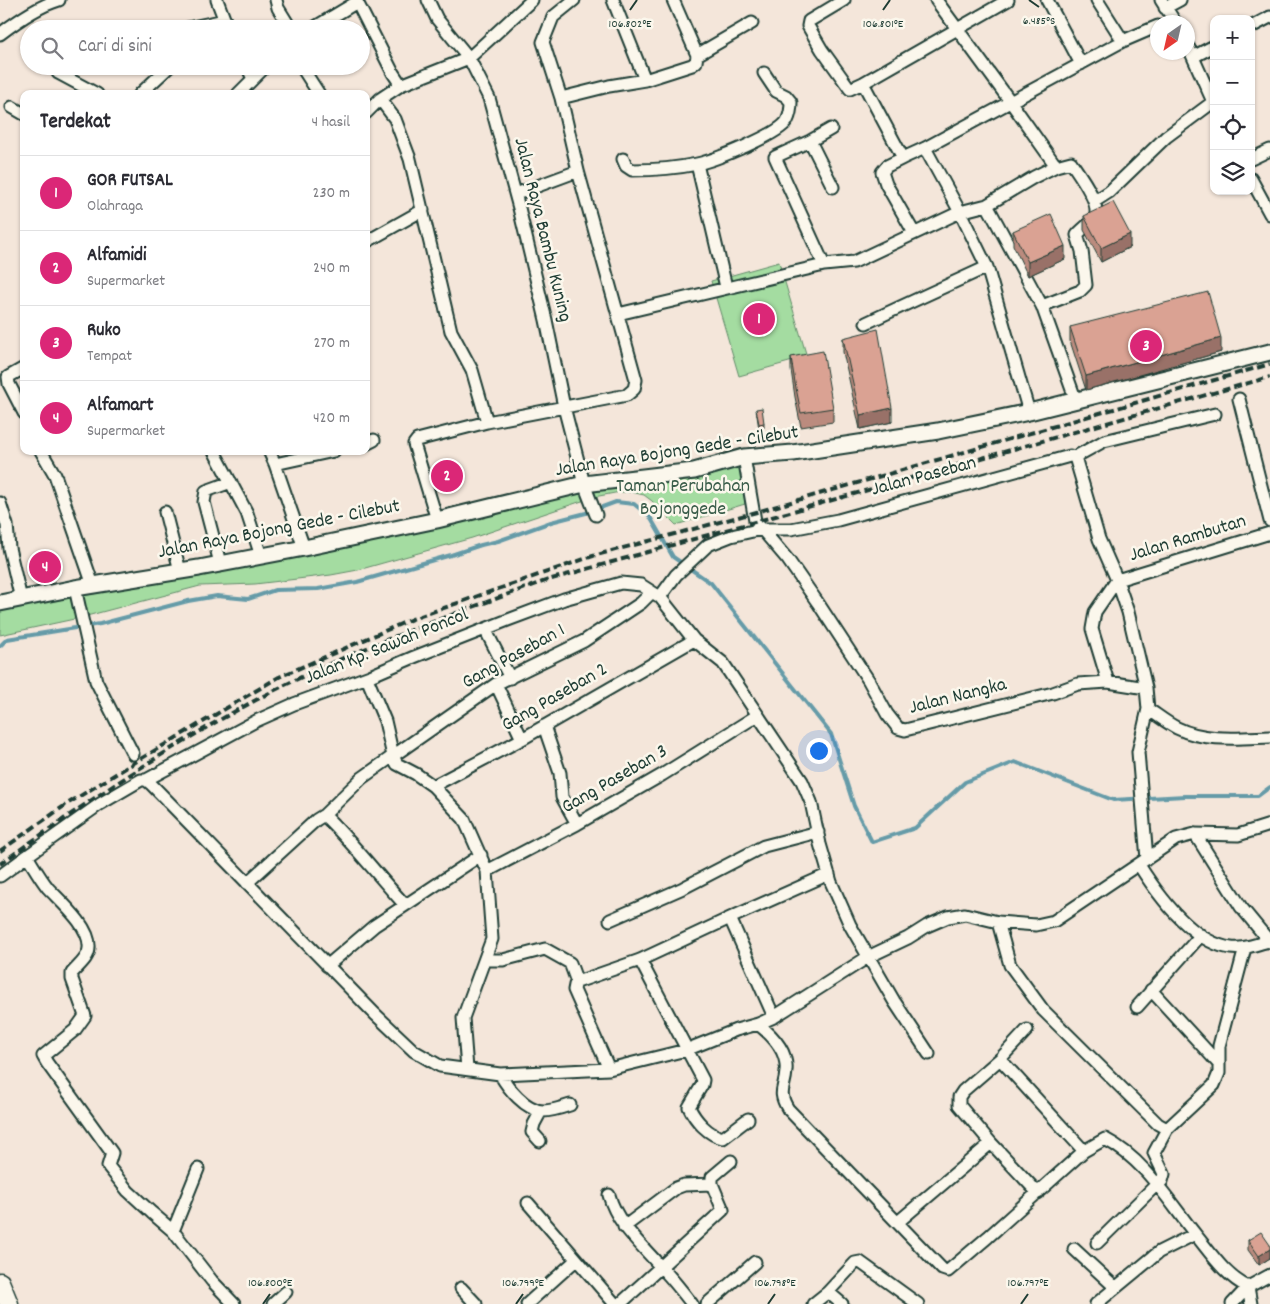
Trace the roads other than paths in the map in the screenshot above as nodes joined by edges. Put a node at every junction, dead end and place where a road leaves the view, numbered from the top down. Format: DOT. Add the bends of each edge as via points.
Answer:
graph roads {
  1 [pos="59,0"];
  2 [pos="217,0"];
  3 [pos="276,0"];
  4 [pos="428,0"];
  5 [pos="574,0"];
  6 [pos="613,0"];
  7 [pos="673,0"];
  8 [pos="844,0"];
  9 [pos="936,0"];
  10 [pos="1008,0"];
  11 [pos="1047,0"];
  12 [pos="1097,0"];
  13 [pos="1180,0"];
  14 [pos="356,1"];
  15 [pos="526,2"];
  16 [pos="1163,4"];
  17 [pos="1270,17"];
  18 [pos="224,20"];
  19 [pos="285,20"];
  20 [pos="326,20"];
  21 [pos="366,20"];
  22 [pos="752,23"];
  23 [pos="1255,25"];
  24 [pos="370,28"];
  25 [pos="958,29"];
  26 [pos="1150,29"];
  27 [pos="0,34"];
  28 [pos="1123,41"];
  29 [pos="1210,48"];
  30 [pos="697,55"];
  31 [pos="1195,55"];
  32 [pos="469,58"];
  33 [pos="1195,60"];
  34 [pos="1081,64"];
  35 [pos="764,73"];
  36 [pos="62,75"];
  37 [pos="160,75"];
  38 [pos="252,75"];
  39 [pos="256,75"];
  40 [pos="307,75"];
  41 [pos="253,78"];
  42 [pos="645,80"];
  43 [pos="863,83"];
  44 [pos="402,86"];
  45 [pos="90,90"];
  46 [pos="144,90"];
  47 [pos="242,90"];
  48 [pos="316,90"];
  49 [pos="1210,97"];
  50 [pos="561,98"];
  51 [pos="1010,101"];
  52 [pos="383,103"];
  53 [pos="1210,105"];
  54 [pos="12,107"];
  55 [pos="370,111"];
  56 [pos="20,112"];
  57 [pos="831,129"];
  58 [pos="810,141"];
  59 [pos="925,148"];
  60 [pos="1270,150"];
  61 [pos="1255,157"];
  62 [pos="903,158"];
  63 [pos="623,159"];
  64 [pos="697,164"];
  65 [pos="1056,166"];
  66 [pos="578,171"];
  67 [pos="1255,186"];
  68 [pos="833,187"];
  69 [pos="516,194"];
  70 [pos="1095,201"];
  71 [pos="987,205"];
  72 [pos="423,210"];
  73 [pos="960,212"];
  74 [pos="1270,214"];
  75 [pos="914,233"];
  76 [pos="370,240"];
  77 [pos="824,264"];
  78 [pos="987,267"];
  79 [pos="726,287"];
  80 [pos="1042,306"];
  81 [pos="618,314"];
  82 [pos="866,323"];
  83 [pos="1270,352"];
  84 [pos="20,370"];
  85 [pos="1239,399"];
  86 [pos="1076,401"];
  87 [pos="20,405"];
  88 [pos="564,407"];
  89 [pos="1029,412"];
  90 [pos="1215,414"];
  91 [pos="486,422"];
  92 [pos="44,455"];
  93 [pos="216,455"];
  94 [pos="271,455"];
  95 [pos="316,455"];
  96 [pos="744,457"];
  97 [pos="1075,457"];
  98 [pos="275,464"];
  99 [pos="231,482"];
  100 [pos="584,484"];
  101 [pos="0,503"];
  102 [pos="165,512"];
  103 [pos="596,515"];
  104 [pos="437,520"];
  105 [pos="1270,521"];
  106 [pos="762,529"];
  107 [pos="1270,533"];
  108 [pos="304,548"];
  109 [pos="261,556"];
  110 [pos="220,563"];
  111 [pos="180,571"];
  112 [pos="1117,580"];
  113 [pos="93,585"];
  114 [pos="75,588"];
  115 [pos="656,595"];
  116 [pos="21,599"];
  117 [pos="0,603"];
  118 [pos="484,629"];
  119 [pos="694,640"];
  120 [pos="367,678"];
  121 [pos="510,678"];
  122 [pos="1108,682"];
  123 [pos="496,684"];
  124 [pos="1146,688"];
  125 [pos="1148,709"];
  126 [pos="758,715"];
  127 [pos="544,726"];
  128 [pos="1270,737"];
  129 [pos="522,739"];
  130 [pos="133,754"];
  131 [pos="393,756"];
  132 [pos="146,780"];
  133 [pos="433,786"];
  134 [pos="324,815"];
  135 [pos="577,824"];
  136 [pos="1270,825"];
  137 [pos="818,832"];
  138 [pos="1195,834"];
  139 [pos="481,855"];
  140 [pos="27,856"];
  141 [pos="1143,862"];
  142 [pos="487,871"];
  143 [pos="829,874"];
  144 [pos="0,876"];
  145 [pos="247,883"];
  146 [pos="405,905"];
  147 [pos="730,918"];
  148 [pos="610,920"];
  149 [pos="998,922"];
  150 [pos="1201,935"];
  151 [pos="1269,942"];
  152 [pos="1245,948"];
  153 [pos="868,957"];
  154 [pos="484,960"];
  155 [pos="640,960"];
  156 [pos="327,966"];
  157 [pos="577,982"];
  158 [pos="1151,990"];
  159 [pos="1137,1007"];
  160 [pos="774,1017"];
  161 [pos="758,1024"];
  162 [pos="1027,1030"];
  163 [pos="686,1050"];
  164 [pos="929,1054"];
  165 [pos="1000,1059"];
  166 [pos="1218,1063"];
  167 [pos="467,1069"];
  168 [pos="609,1069"];
  169 [pos="500,1074"];
  170 [pos="570,1106"];
  171 [pos="541,1111"];
  172 [pos="748,1118"];
  173 [pos="1168,1129"];
  174 [pos="540,1141"];
  175 [pos="991,1143"];
  176 [pos="1084,1152"];
  177 [pos="730,1161"];
  178 [pos="198,1169"];
  179 [pos="712,1184"];
  180 [pos="1157,1184"];
  181 [pos="1038,1193"];
  182 [pos="609,1195"];
  183 [pos="528,1203"];
  184 [pos="898,1222"];
  185 [pos="624,1227"];
  186 [pos="173,1231"];
  187 [pos="1195,1234"];
  188 [pos="1097,1243"];
  189 [pos="1074,1249"];
  190 [pos="576,1260"];
  191 [pos="755,1262"];
  192 [pos="661,1266"];
  193 [pos="1270,1275"];
  194 [pos="0,1282"];
  195 [pos="1115,1287"];
  196 [pos="1248,1287"];
  197 [pos="461,1288"];
  198 [pos="286,1292"];
  199 [pos="828,1292"];
  200 [pos="231,1303"];
  201 [pos="9,1304"];
  202 [pos="273,1304"];
  203 [pos="476,1304"];
  204 [pos="527,1304"];
  205 [pos="616,1304"];
  206 [pos="620,1304"];
  207 [pos="692,1304"];
  208 [pos="706,1304"];
  209 [pos="812,1304"];
  210 [pos="842,1304"];
  211 [pos="918,1304"];
  212 [pos="1096,1304"];
  213 [pos="1232,1304"];
  214 [pos="1251,1304"];
  1 -- 27 [label="street" via="15,22"];
  2 -- 18 [label="street"];
  3 -- 19 [label="street"];
  4 -- 32 [label="street, Jalan Raya Bambu Kuning" via="437,20"];
  5 -- 50 [label="street" via="553,17 544,42"];
  6 -- 42 [label="street"];
  7 -- 30 [label="street"];
  8 -- 43 [label="street" via="809,21 808,26 850,89"];
  9 -- 25 [label="street"];
  10 -- 25 [label="street"];
  11 -- 34 [label="street"];
  12 -- 28 [label="street"];
  13 -- 16 [label="street"];
  14 -- 20 [label="street"];
  14 -- 21 [label="street"];
  15 -- 32 [label="street"];
  17 -- 23 [label="street"];
  22 -- 30 [label="street"];
  24 -- 44 [label="street"];
  25 -- 43 [label="street"];
  25 -- 51 [label="street"];
  26 -- 28 [label="street"];
  28 -- 34 [label="street"];
  29 -- 31 [label="street"];
  30 -- 42 [label="street" via="692,65"];
  32 -- 44 [label="street"];
  32 -- 69 [label="street, Jalan Raya Bambu Kuning" via="489,98"];
  33 -- 49 [label="street"];
  34 -- 51 [label="street"];
  35 -- 64 [label="street" via="776,91 791,102 786,122 729,153"];
  36 -- 45 [label="street"];
  37 -- 46 [label="street"];
  38 -- 41 [label="street"];
  39 -- 41 [label="street"];
  40 -- 48 [label="street"];
  41 -- 47 [label="street"];
  42 -- 50 [label="street"];
  43 -- 62 [label="street"];
  44 -- 52 [label="street"];
  50 -- 66 [label="street"];
  51 -- 59 [label="street"];
  51 -- 65 [label="street"];
  52 -- 55 [label="street"];
  52 -- 72 [label="street" via="395,119 410,159"];
  53 -- 70 [label="street" via="1166,137 1109,192"];
  54 -- 56 [label="street"];
  57 -- 58 [label="street"];
  58 -- 68 [label="street"];
  58 -- 77 [label="street" via="775,157"];
  59 -- 62 [label="street"];
  59 -- 73 [label="street"];
  60 -- 61 [label="street"];
  62 -- 75 [label="street" via="882,172"];
  63 -- 64 [label="street" via="632,170"];
  64 -- 79 [label="street"];
  65 -- 70 [label="street" via="1071,162"];
  65 -- 71 [label="street"];
  66 -- 69 [label="street"];
  66 -- 81 [label="street"];
  67 -- 74 [label="street"];
  69 -- 88 [label="street, Jalan Raya Bambu Kuning"];
  70 -- 80 [label="street" via="1094,219 1078,235 1086,286"];
  71 -- 73 [label="street"];
  71 -- 80 [label="street"];
  72 -- 76 [label="street"];
  72 -- 91 [label="street" via="451,331 472,370"];
  73 -- 75 [label="street"];
  73 -- 78 [label="street"];
  75 -- 77 [label="street" via="854,262"];
  77 -- 79 [label="street"];
  78 -- 82 [label="street"];
  78 -- 89 [label="street"];
  79 -- 81 [label="street"];
  80 -- 86 [label="street"];
  81 -- 88 [label="street" via="636,380 634,389 627,395"];
  83 -- 86 [label="main road, Jalan Raya Bojong Gede - Cilebut"];
  84 -- 87 [label="street" via="8,377"];
  85 -- 105 [label="street"];
  86 -- 89 [label="main road, Jalan Raya Bojong Gede - Cilebut"];
  88 -- 91 [label="street"];
  88 -- 100 [label="street, Jalan Raya Bambu Kuning"];
  89 -- 96 [label="main road, Jalan Raya Bojong Gede - Cilebut" via="938,431 793,453"];
  90 -- 97 [label="street, Jalan Paseban" via="1104,441"];
  91 -- 104 [label="street" via="417,440 414,444"];
  92 -- 113 [label="street" via="55,475"];
  93 -- 99 [label="street"];
  94 -- 98 [label="street"];
  95 -- 98 [label="street"];
  96 -- 100 [label="main road, Jalan Raya Bojong Gede - Cilebut" via="694,471"];
  96 -- 106 [label="street" via="752,513"];
  97 -- 106 [label="street, Jalan Paseban" via="838,520 792,529"];
  97 -- 112 [label="street, Jalan Rambutan" via="1099,539"];
  98 -- 108 [label="street"];
  99 -- 109 [label="street" via="247,513"];
  99 -- 110 [label="street" via="206,491 204,496"];
  100 -- 103 [label="street, Jalan Raya Bambu Kuning"];
  100 -- 104 [label="main road, Jalan Raya Bojong Gede - Cilebut"];
  101 -- 116 [label="street"];
  102 -- 111 [label="street"];
  104 -- 108 [label="main road, Jalan Raya Bojong Gede - Cilebut"];
  106 -- 115 [label="street, Jalan Paseban" via="708,545"];
  106 -- 122 [label="street, Jalan Nangka" via="818,603 898,728 914,728 1078,684"];
  107 -- 112 [label="street, Jalan Rambutan"];
  108 -- 109 [label="main road, Jalan Raya Bojong Gede - Cilebut"];
  109 -- 110 [label="main road, Jalan Raya Bojong Gede - Cilebut"];
  110 -- 111 [label="main road, Jalan Raya Bojong Gede - Cilebut"];
  111 -- 113 [label="main road, Jalan Raya Bojong Gede - Cilebut"];
  112 -- 122 [label="street" via="1095,612 1092,629"];
  112 -- 124 [label="street, Jalan Rambutan"];
  113 -- 114 [label="main road, Jalan Raya Bojong Gede - Cilebut"];
  114 -- 116 [label="main road, Jalan Raya Bojong Gede - Cilebut"];
  114 -- 130 [label="street" via="96,681"];
  115 -- 118 [label="street, Jalan Kp. Sawah Poncol" via="641,585 621,584 564,599"];
  115 -- 119 [label="street"];
  115 -- 121 [label="street, Gang Paseban 1" via="584,640"];
  116 -- 117 [label="main road, Jalan Raya Bojong Gede - Cilebut"];
  118 -- 120 [label="street, Jalan Kp. Sawah Poncol"];
  118 -- 121 [label="street"];
  119 -- 126 [label="street" via="723,663"];
  119 -- 127 [label="street, Gang Paseban 2"];
  120 -- 131 [label="street" via="385,721"];
  120 -- 132 [label="street, Jalan Kp. Sawah Poncol" via="256,721"];
  121 -- 123 [label="street, Gang Paseban 1"];
  122 -- 124 [label="street, Jalan Nangka"];
  123 -- 129 [label="street"];
  123 -- 131 [label="street, Gang Paseban 1"];
  124 -- 125 [label="street, Jalan Rambutan"];
  125 -- 128 [label="street" via="1178,729 1204,736"];
  125 -- 141 [label="street, Jalan Rambutan" via="1138,752"];
  126 -- 135 [label="street, Gang Paseban 3"];
  126 -- 137 [label="street" via="802,781"];
  127 -- 129 [label="street, Gang Paseban 2"];
  127 -- 135 [label="street" via="560,773 562,797"];
  129 -- 133 [label="street, Gang Paseban 2"];
  131 -- 133 [label="street" via="396,764"];
  131 -- 134 [label="street, Gang Paseban 1" via="362,778"];
  132 -- 140 [label="street, Jalan Kp. Sawah Poncol" via="100,804"];
  132 -- 145 [label="street"];
  133 -- 139 [label="street" via="464,819"];
  134 -- 145 [label="street, Gang Paseban 1"];
  134 -- 146 [label="street"];
  135 -- 142 [label="street, Gang Paseban 3"];
  136 -- 138 [label="street" via="1238,835"];
  137 -- 143 [label="street"];
  137 -- 148 [label="street" via="764,846 683,888"];
  138 -- 141 [label="street" via="1176,839"];
  138 -- 151 [label="street" via="1241,907"];
  139 -- 142 [label="street"];
  139 -- 146 [label="street"];
  140 -- 144 [label="street, Jalan Kp. Sawah Poncol"];
  140 -- 186 [label="street" via="36,872 82,927 90,948 86,958 72,973 85,1016 75,1030 43,1056 112,1154 108,1166 128,1191"];
  141 -- 149 [label="street" via="1054,921 1036,925"];
  141 -- 150 [label="street" via="1154,888 1175,914"];
  142 -- 154 [label="street" via="492,939"];
  143 -- 147 [label="street"];
  143 -- 153 [label="street" via="850,926"];
  145 -- 156 [label="street"];
  146 -- 156 [label="street" via="374,926"];
  147 -- 155 [label="street"];
  147 -- 160 [label="street"];
  149 -- 153 [label="street" via="965,914 948,917"];
  149 -- 173 [label="street" via="1010,965 1044,1010 1158,1124"];
  150 -- 152 [label="street" via="1216,944"];
  150 -- 158 [label="street"];
  151 -- 152 [label="street"];
  152 -- 166 [label="street" via="1219,1046"];
  153 -- 160 [label="street"];
  153 -- 164 [label="street"];
  154 -- 157 [label="street" via="503,960 545,949 570,963"];
  154 -- 167 [label="street" via="463,1018"];
  155 -- 157 [label="street"];
  155 -- 163 [label="street"];
  156 -- 167 [label="street" via="414,1051 440,1066"];
  157 -- 168 [label="street" via="574,990"];
  158 -- 159 [label="street"];
  158 -- 166 [label="street"];
  160 -- 161 [label="street"];
  161 -- 163 [label="street"];
  161 -- 184 [label="street" via="777,1042 784,1057 786,1070 781,1093 788,1109"];
  162 -- 165 [label="street"];
  163 -- 168 [label="street"];
  163 -- 172 [label="street" via="703,1080 689,1107 693,1116 722,1138"];
  165 -- 175 [label="street" via="958,1097 958,1105"];
  165 -- 176 [label="street"];
  166 -- 173 [label="street" via="1219,1073 1214,1085"];
  167 -- 169 [label="street"];
  168 -- 169 [label="street"];
  169 -- 171 [label="street" via="508,1089 520,1100"];
  170 -- 171 [label="street"];
  171 -- 174 [label="street" via="532,1129"];
  173 -- 180 [label="street" via="1154,1153 1164,1174"];
  175 -- 181 [label="street"];
  175 -- 184 [label="street"];
  176 -- 180 [label="street" via="1105,1139 1139,1163"];
  176 -- 181 [label="street"];
  177 -- 179 [label="street" via="712,1177"];
  178 -- 186 [label="street"];
  179 -- 185 [label="street" via="676,1188"];
  179 -- 192 [label="street" via="723,1210"];
  180 -- 187 [label="street"];
  180 -- 188 [label="street"];
  181 -- 184 [label="street" via="948,1271 936,1264"];
  182 -- 185 [label="street"];
  183 -- 190 [label="street"];
  185 -- 192 [label="street"];
  186 -- 200 [label="street"];
  187 -- 195 [label="street" via="1159,1252"];
  187 -- 196 [label="street" via="1226,1272"];
  189 -- 195 [label="street"];
  190 -- 204 [label="street"];
  190 -- 205 [label="street"];
  191 -- 208 [label="street"];
  192 -- 206 [label="street"];
  192 -- 207 [label="street"];
  193 -- 196 [label="street"];
  194 -- 201 [label="highway"];
  195 -- 212 [label="street"];
  196 -- 213 [label="street"];
  196 -- 214 [label="street"];
  197 -- 203 [label="street"];
  198 -- 202 [label="street"];
  199 -- 209 [label="street"];
  199 -- 210 [label="street"];
  199 -- 211 [label="street" via="855,1263 860,1262"];
}
